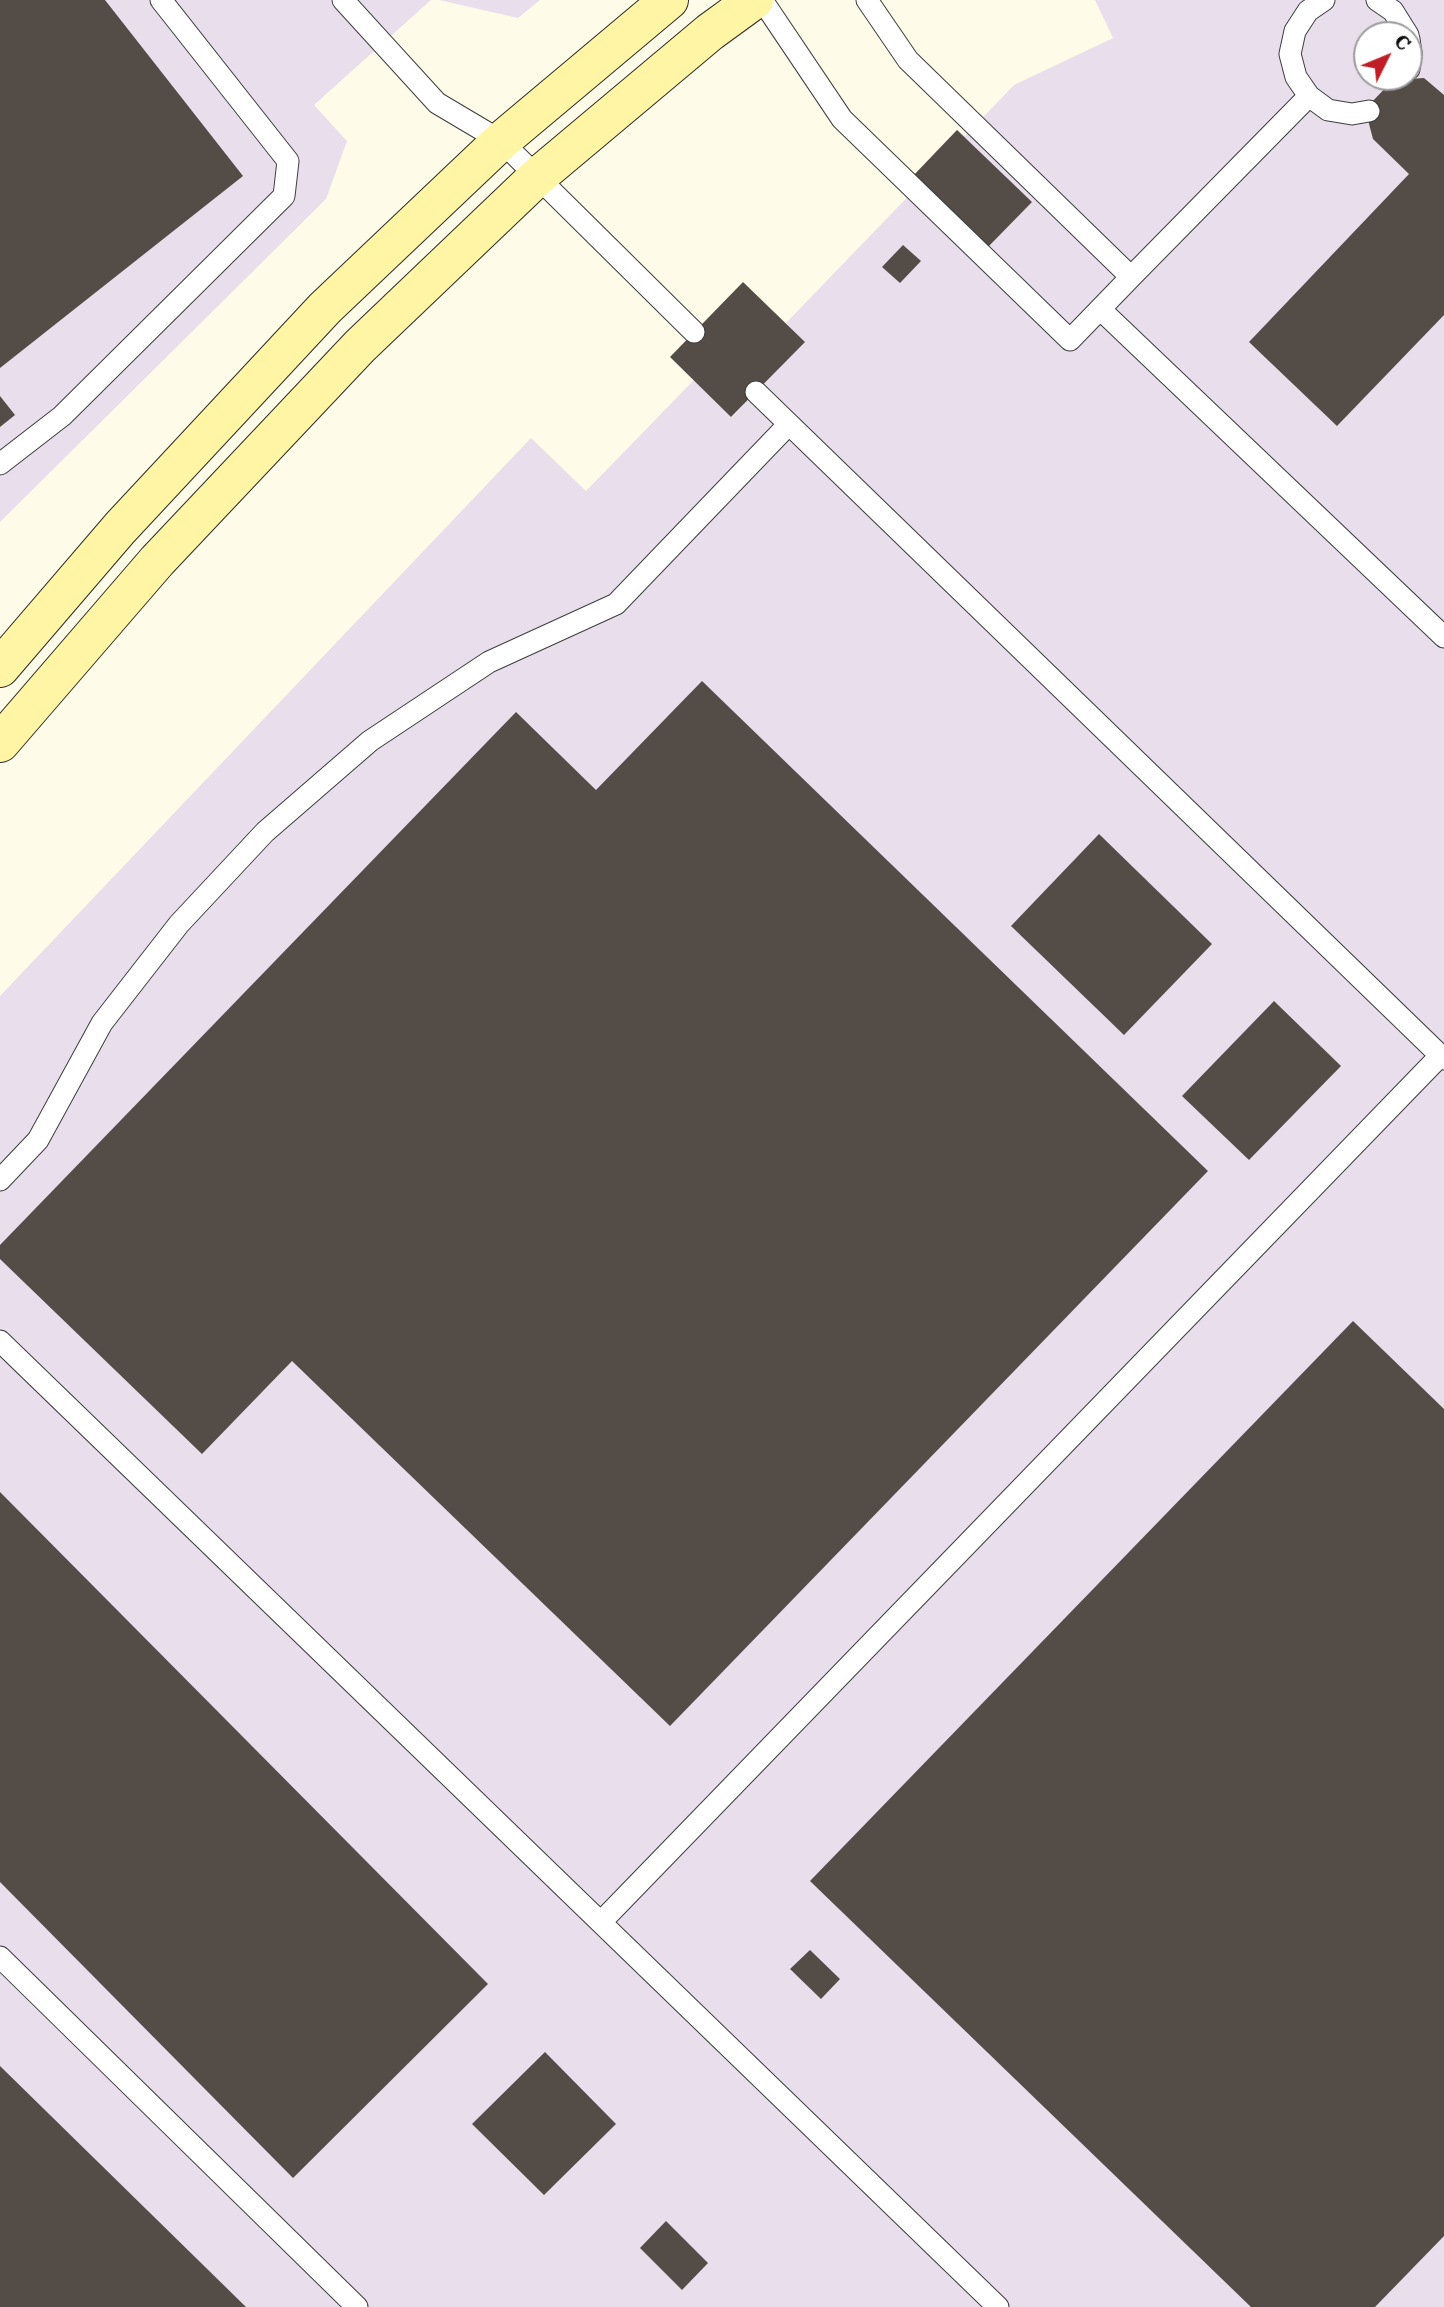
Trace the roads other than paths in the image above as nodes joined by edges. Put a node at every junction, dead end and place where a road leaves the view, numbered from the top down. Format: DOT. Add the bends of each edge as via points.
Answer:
graph roads {
  1 [pos="161,0"];
  2 [pos="668,0"];
  3 [pos="754,0"];
  4 [pos="762,0"];
  5 [pos="867,0"];
  6 [pos="1324,0"];
  7 [pos="351,3"];
  8 [pos="1391,4"];
  9 [pos="1400,21"];
  10 [pos="1309,96"];
  11 [pos="1369,111"];
  12 [pos="501,141"];
  13 [pos="536,178"];
  14 [pos="1131,277"];
  15 [pos="1100,309"];
  16 [pos="694,332"];
  17 [pos="756,392"];
  18 [pos="789,424"];
  19 [pos="0,464"];
  20 [pos="1444,638"];
  21 [pos="0,668"];
  22 [pos="0,743"];
  23 [pos="1442,1057"];
  24 [pos="0,1180"];
  25 [pos="0,1341"];
  26 [pos="601,1922"];
  27 [pos="0,1957"];
  28 [pos="357,2307"];
  29 [pos="998,2307"];
  1 -- 19 [label="lane" via="288,161 284,195 61,416"];
  2 -- 12 [label="main road"];
  3 -- 13 [label="main road"];
  4 -- 15 [label="lane" via="842,119 1070,340"];
  5 -- 14 [label="lane" via="908,60"];
  6 -- 10 [label="lane" via="1300,21 1290,54 1296,77"];
  7 -- 12 [label="lane" via="437,103"];
  8 -- 9 [label="lane"];
  10 -- 11 [label="lane" via="1328,110"];
  10 -- 14 [label="lane"];
  12 -- 13 [label="lane"];
  12 -- 21 [label="main road" via="325,308 120,528"];
  13 -- 16 [label="lane"];
  13 -- 22 [label="main road" via="360,346 157,561"];
  14 -- 15 [label="lane"];
  15 -- 20 [label="lane"];
  17 -- 18 [label="lane"];
  18 -- 23 [label="lane"];
  18 -- 24 [label="lane" via="615,604 489,662 370,741 265,832 179,924 102,1023 38,1140"];
  23 -- 26 [label="lane"];
  25 -- 26 [label="lane"];
  26 -- 29 [label="lane"];
  27 -- 28 [label="lane"];
}
